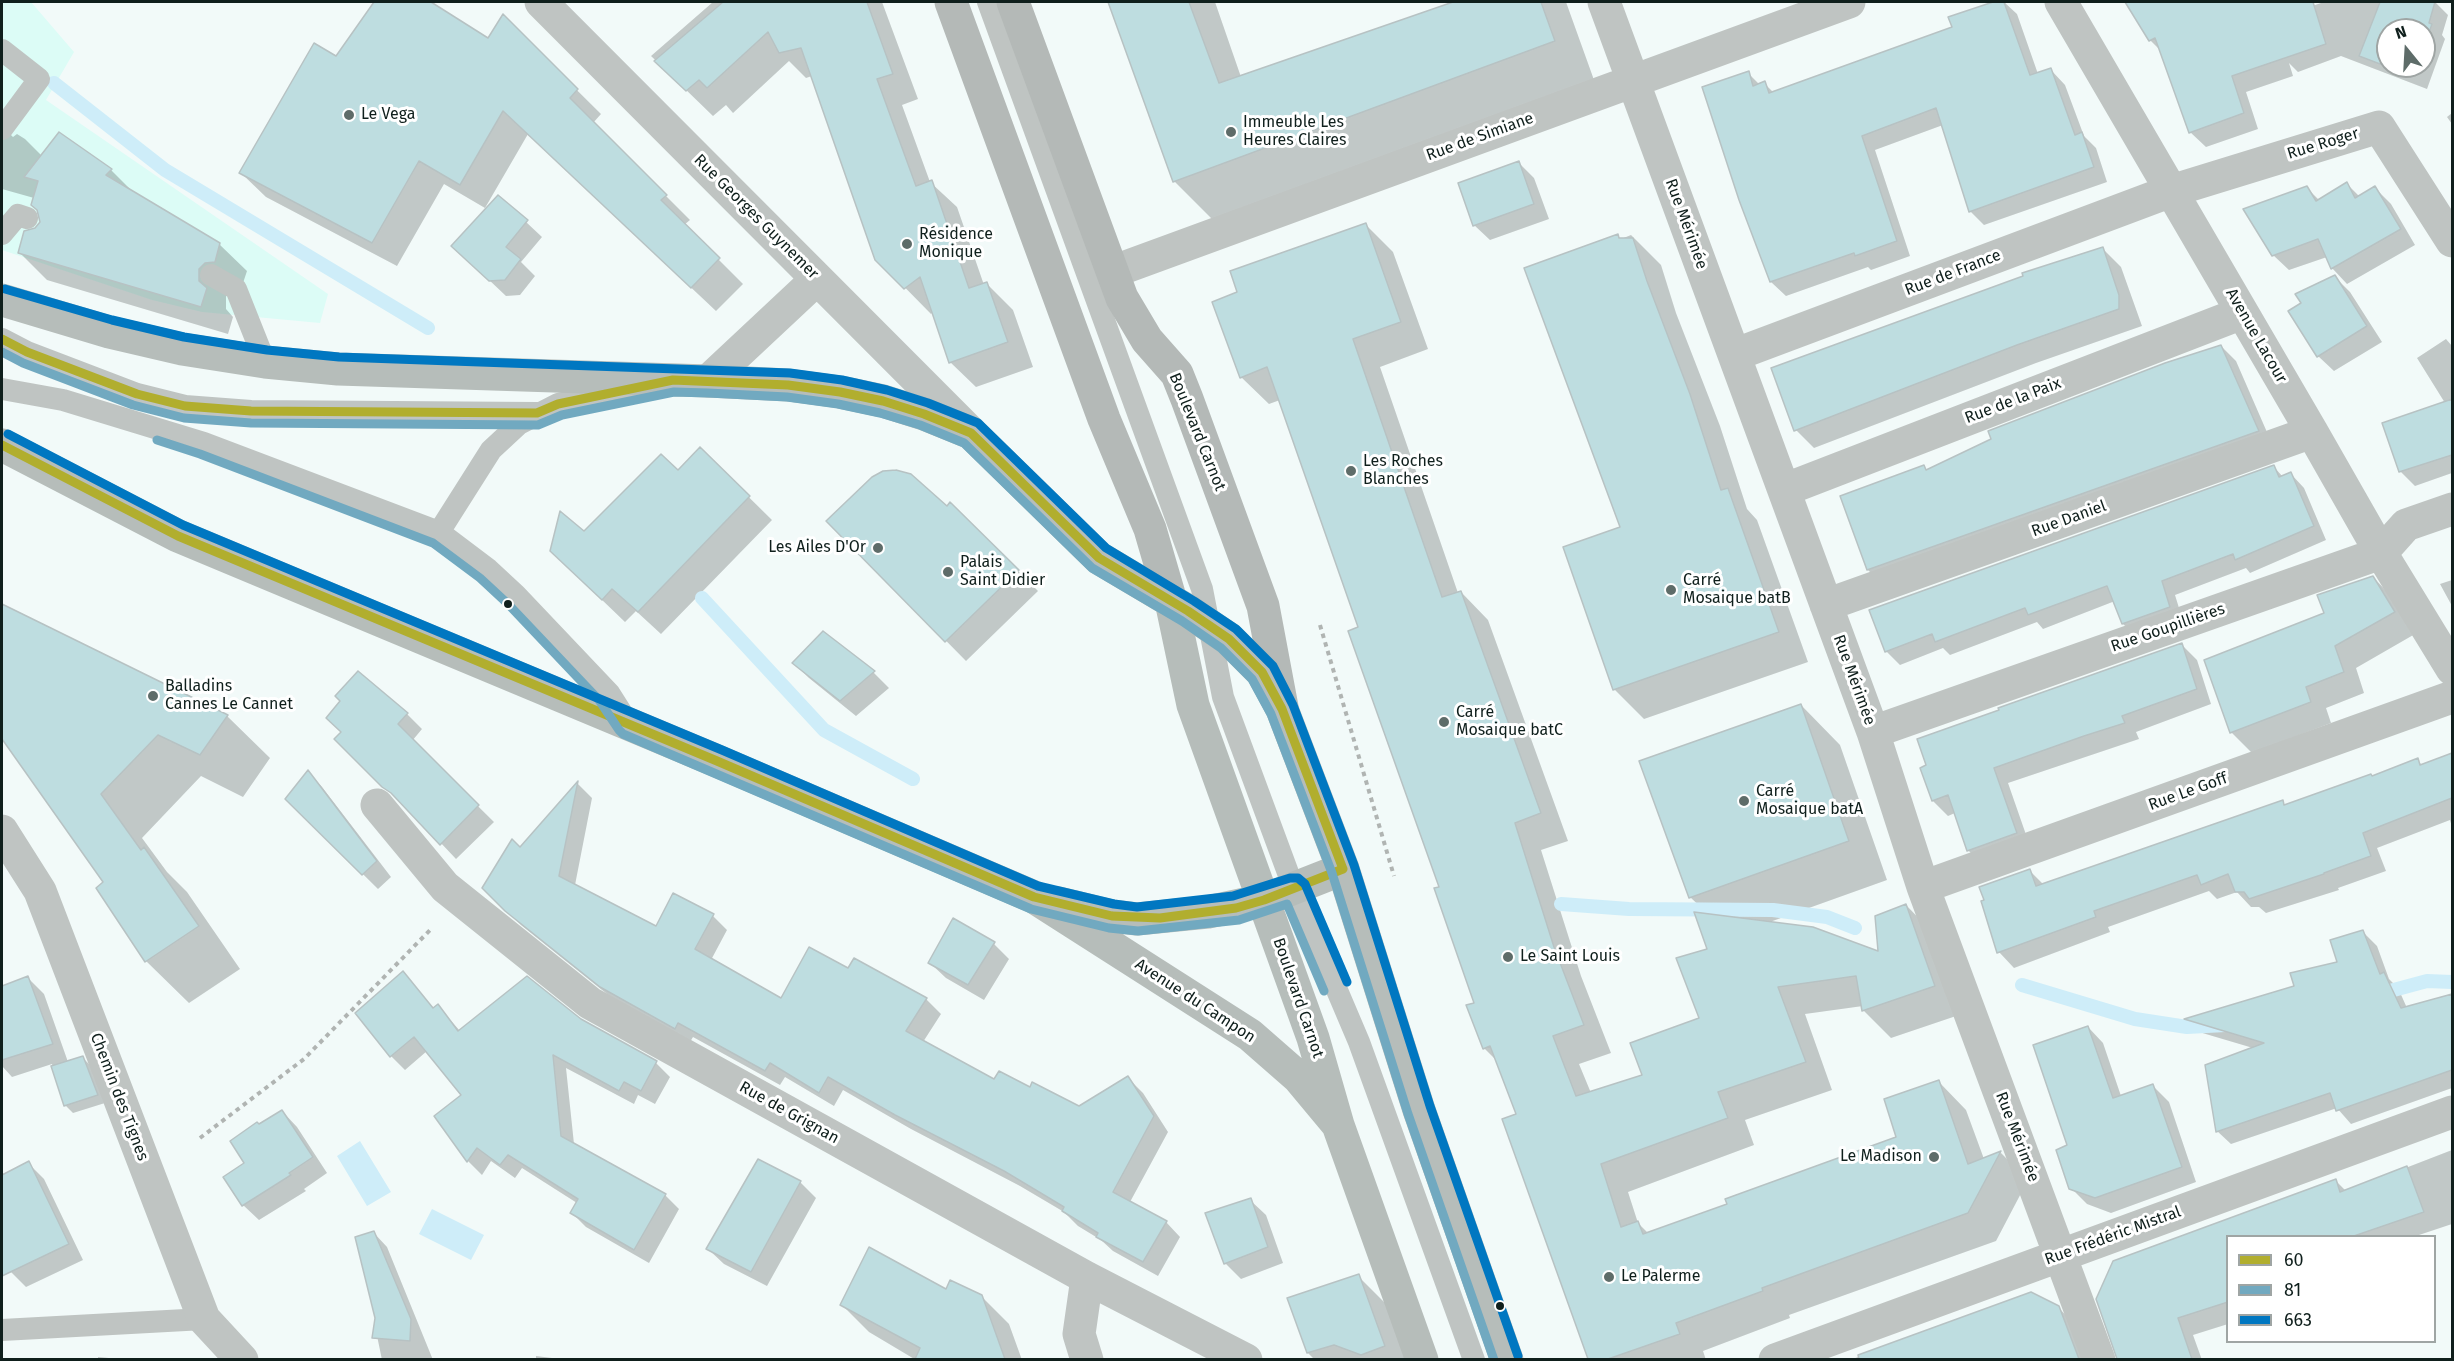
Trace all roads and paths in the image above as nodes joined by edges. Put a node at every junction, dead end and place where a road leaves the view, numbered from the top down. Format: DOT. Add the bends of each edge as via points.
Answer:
graph roads {
  1 [pos="541,2"];
  2 [pos="951,2"];
  3 [pos="988,2"];
  4 [pos="1013,2"];
  5 [pos="1604,2"];
  6 [pos="1849,2"];
  7 [pos="2061,2"];
  8 [pos="2,50"];
  9 [pos="1633,82"];
  10 [pos="2,129"];
  11 [pos="2171,191"];
  12 [pos="27,218"];
  13 [pos="2,234"];
  14 [pos="2452,240"];
  15 [pos="1112,272"];
  16 [pos="211,275"];
  17 [pos="817,279"];
  18 [pos="2,300"];
  19 [pos="2242,313"];
  20 [pos="2,339"];
  21 [pos="1734,355"];
  22 [pos="265,362"];
  23 [pos="673,380"];
  24 [pos="708,381"];
  25 [pos="2,389"];
  26 [pos="537,413"];
  27 [pos="2312,432"];
  28 [pos="971,433"];
  29 [pos="2,445"];
  30 [pos="1784,490"];
  31 [pos="2452,509"];
  32 [pos="439,532"];
  33 [pos="2381,554"];
  34 [pos="1171,601"];
  35 [pos="1826,605"];
  36 [pos="1209,625"];
  37 [pos="1320,625"];
  38 [pos="2452,669"];
  39 [pos="2452,698"];
  40 [pos="1282,709"];
  41 [pos="628,723"];
  42 [pos="1873,732"];
  43 [pos="377,805"];
  44 [pos="2,831"];
  45 [pos="1343,869"];
  46 [pos="1394,876"];
  47 [pos="1923,887"];
  48 [pos="1279,895"];
  49 [pos="1034,897"];
  50 [pos="461,901"];
  51 [pos="2452,1112"];
  52 [pos="1338,1125"];
  53 [pos="200,1138"];
  54 [pos="2061,1255"];
  55 [pos="1087,1278"];
  56 [pos="204,1319"];
  57 [pos="2,1330"];
  58 [pos="242,1359"];
  59 [pos="1088,1359"];
  60 [pos="1246,1359"];
  61 [pos="1422,1359"];
  62 [pos="1474,1359"];
  63 [pos="1507,1359"];
  64 [pos="1774,1359"];
  65 [pos="2099,1359"];
  1 -- 17 [label="street, Rue Georges Guynemer"];
  2 -- 34 [label="main road, Boulevard Carnot" via="1104,419 1150,530"];
  3 -- 36 [label="lane" via="1190,553"];
  4 -- 15 [label="main road, Boulevard Carnot"];
  5 -- 9 [label="street, Rue Mérimée"];
  6 -- 9 [label="street, Rue de Simiane"];
  7 -- 11 [label="street, Avenue Lacour"];
  8 -- 10 [label="lane" via="39,79"];
  9 -- 15 [label="street, Rue de Simiane"];
  9 -- 21 [label="street, Rue Mérimée"];
  11 -- 14 [label="street, Rue Roger" via="2379,127"];
  11 -- 19 [label="street, Avenue Lacour"];
  11 -- 21 [label="street, Rue de France"];
  12 -- 13 [label="lane" via="18,215"];
  15 -- 40 [label="main road, Boulevard Carnot" via="1135,323 1177,374 1187,399 1263,606"];
  16 -- 22 [label="lane" via="236,289"];
  17 -- 24 [label="street"];
  17 -- 28 [label="street, Rue Georges Guynemer"];
  18 -- 22 [label="main road" via="109,332"];
  19 -- 27 [label="street, Avenue Lacour"];
  19 -- 30 [label="street, Rue de la Paix"];
  20 -- 26 [label="lane" via="137,394 185,406 251,411"];
  21 -- 30 [label="street, Rue Mérimée"];
  22 -- 23 [label="main road" via="350,369"];
  23 -- 24 [label="main road"];
  23 -- 26 [label="lane" via="558,404"];
  24 -- 28 [label="main road" via="840,392 924,414"];
  25 -- 32 [label="lane" via="63,400 204,443"];
  26 -- 32 [label="lane" via="491,450"];
  27 -- 33 [label="street, Avenue Lacour"];
  27 -- 35 [label="street, Rue Daniel"];
  28 -- 34 [label="main road" via="1099,558"];
  29 -- 41 [label="main road, Avenue du Campon" via="178,536"];
  30 -- 35 [label="street, Rue Mérimée"];
  31 -- 33 [label="street, Rue Goupillières" via="2406,525"];
  32 -- 41 [label="lane" via="488,568 516,595 609,693"];
  33 -- 38 [label="street, Avenue Lacour"];
  33 -- 42 [label="street, Rue Goupillières"];
  34 -- 36 [label="main road, Boulevard Carnot"];
  34 -- 48 [label="main road, Boulevard Carnot" via="1193,705"];
  35 -- 42 [label="street, Rue Mérimée"];
  36 -- 40 [label="main road, Boulevard Carnot" via="1262,672"];
  36 -- 48 [label="lane" via="1223,697"];
  37 -- 46 [label="path"];
  39 -- 47 [label="street, Rue Le Goff"];
  40 -- 45 [label="main road, Boulevard Carnot"];
  41 -- 49 [label="main road, Avenue du Campon"];
  42 -- 47 [label="street, Rue Mérimée"];
  43 -- 50 [label="street, Rue de Grignan"];
  44 -- 56 [label="street, Chemin des Tignes" via="40,891"];
  45 -- 48 [label="main road, Avenue du Campon"];
  45 -- 63 [label="main road, Boulevard Carnot" via="1419,1110"];
  47 -- 54 [label="street, Rue Mérimée"];
  48 -- 49 [label="main road, Avenue du Campon" via="1208,912 1137,919"];
  48 -- 52 [label="main road, Boulevard Carnot"];
  48 -- 62 [label="lane" via="1359,1042"];
  49 -- 52 [label="main road, Avenue du Campon" via="1250,1035 1298,1077"];
  50 -- 53 [label="path" via="304,1059"];
  50 -- 55 [label="street, Rue de Grignan" via="590,1003"];
  51 -- 54 [label="street, Rue Frédéric Mistral"];
  52 -- 61 [label="main road, Boulevard Carnot"];
  54 -- 64 [label="street, Rue Frédéric Mistral"];
  54 -- 65 [label="street, Rue Mérimée"];
  55 -- 59 [label="street" via="1079,1334"];
  55 -- 60 [label="street, Rue de Grignan"];
  56 -- 57 [label="lane"];
  56 -- 58 [label="street, Chemin des Tignes"];
}
